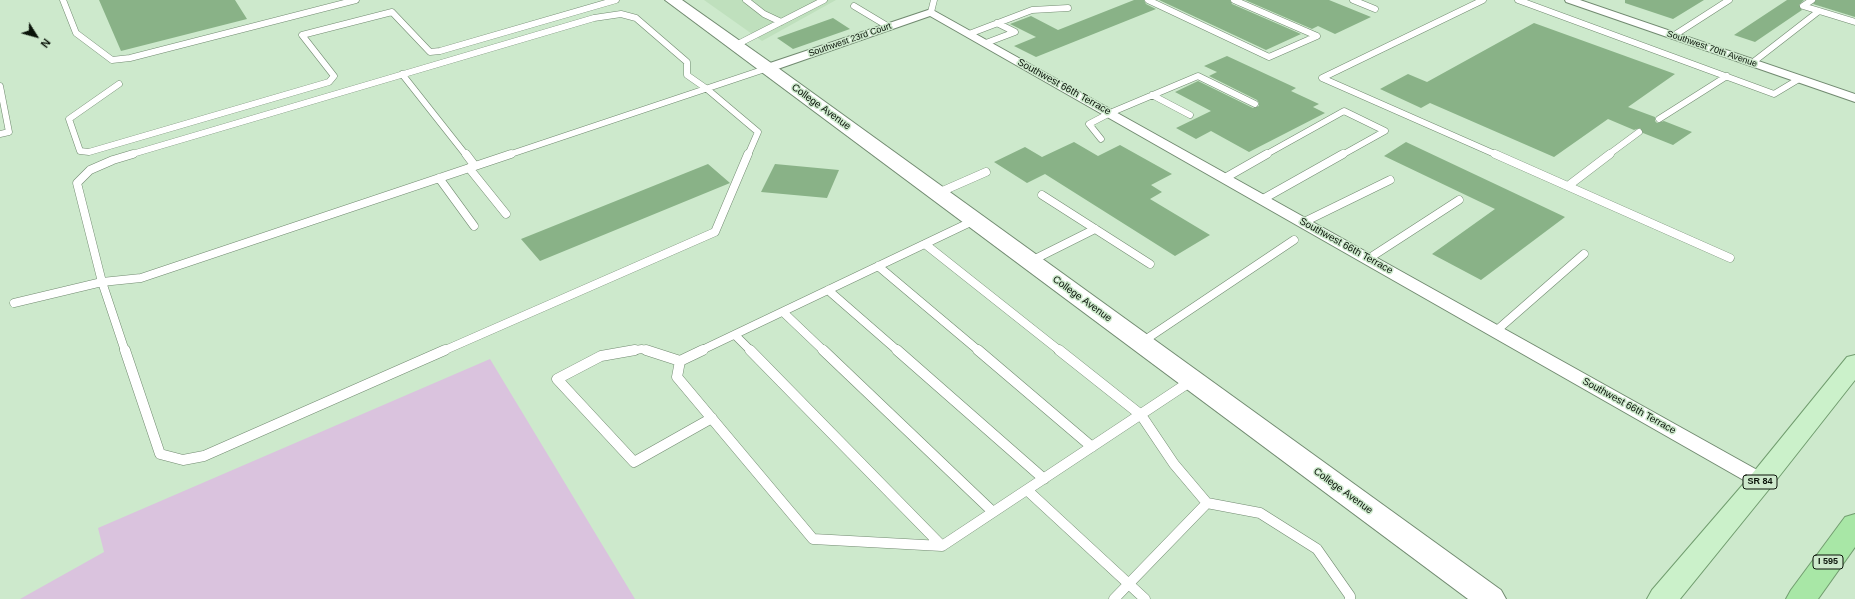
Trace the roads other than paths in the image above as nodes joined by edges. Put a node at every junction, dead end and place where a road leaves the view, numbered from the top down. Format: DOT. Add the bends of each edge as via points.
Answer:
graph roads {
  1 [pos="63,0"];
  2 [pos="329,0"];
  3 [pos="356,0"];
  4 [pos="588,0"];
  5 [pos="616,0"];
  6 [pos="672,0"];
  7 [pos="746,0"];
  8 [pos="824,0"];
  9 [pos="1148,0"];
  10 [pos="1234,0"];
  11 [pos="1353,0"];
  12 [pos="1483,0"];
  13 [pos="1518,0"];
  14 [pos="1573,0"];
  15 [pos="1729,0"];
  16 [pos="1812,0"];
  17 [pos="334,6"];
  18 [pos="596,6"];
  19 [pos="854,6"];
  20 [pos="933,6"];
  21 [pos="1068,8"];
  22 [pos="1375,9"];
  23 [pos="1819,11"];
  24 [pos="781,22"];
  25 [pos="1855,22"];
  26 [pos="997,23"];
  27 [pos="889,27"];
  28 [pos="969,34"];
  29 [pos="1673,36"];
  30 [pos="986,43"];
  31 [pos="736,45"];
  32 [pos="1752,63"];
  33 [pos="768,68"];
  34 [pos="402,74"];
  35 [pos="1727,76"];
  36 [pos="1800,79"];
  37 [pos="119,84"];
  38 [pos="0,86"];
  39 [pos="707,88"];
  40 [pos="1152,95"];
  41 [pos="1855,98"];
  42 [pos="1255,104"];
  43 [pos="1110,113"];
  44 [pos="1190,114"];
  45 [pos="1659,119"];
  46 [pos="1639,132"];
  47 [pos="0,134"];
  48 [pos="1101,139"];
  49 [pos="472,167"];
  50 [pos="986,172"];
  51 [pos="439,178"];
  52 [pos="1225,178"];
  53 [pos="1390,180"];
  54 [pos="1568,186"];
  55 [pos="938,193"];
  56 [pos="1042,195"];
  57 [pos="1263,200"];
  58 [pos="1459,200"];
  59 [pos="506,214"];
  60 [pos="975,220"];
  61 [pos="1304,222"];
  62 [pos="474,226"];
  63 [pos="1095,229"];
  64 [pos="1294,240"];
  65 [pos="925,244"];
  66 [pos="1584,254"];
  67 [pos="1730,258"];
  68 [pos="1368,259"];
  69 [pos="1030,261"];
  70 [pos="1150,264"];
  71 [pos="878,266"];
  72 [pos="102,282"];
  73 [pos="828,290"];
  74 [pos="14,304"];
  75 [pos="783,312"];
  76 [pos="1496,331"];
  77 [pos="734,335"];
  78 [pos="1141,342"];
  79 [pos="680,361"];
  80 [pos="1855,363"];
  81 [pos="1193,380"];
  82 [pos="1141,415"];
  83 [pos="712,418"];
  84 [pos="1092,447"];
  85 [pos="1044,479"];
  86 [pos="1762,481"];
  87 [pos="1027,490"];
  88 [pos="1207,503"];
  89 [pos="993,512"];
  90 [pos="1855,525"];
  91 [pos="942,546"];
  92 [pos="1128,584"];
  93 [pos="1114,599"];
  94 [pos="1145,599"];
  95 [pos="1350,599"];
  96 [pos="1491,599"];
  97 [pos="1662,599"];
  98 [pos="1801,599"];
  1 -- 17 [label="lane" via="76,33 112,60 130,58"];
  2 -- 17 [label="lane"];
  3 -- 17 [label="lane"];
  4 -- 18 [label="lane"];
  5 -- 18 [label="lane"];
  6 -- 31 [label="street, College Avenue"];
  7 -- 24 [label="lane" via="764,14"];
  8 -- 24 [label="lane"];
  9 -- 10 [label="lane" via="1269,57 1317,36"];
  11 -- 22 [label="lane"];
  12 -- 54 [label="lane" via="1322,78"];
  13 -- 35 [label="lane"];
  14 -- 29 [label="street, Southwest 70th Avenue"];
  15 -- 29 [label="lane"];
  16 -- 23 [label="lane" via="1803,6"];
  18 -- 37 [label="lane" via="430,52 392,12 302,35 334,76 329,82 89,152 80,151 69,119"];
  19 -- 27 [label="lane"];
  20 -- 27 [label="street, Southwest 23rd Court"];
  20 -- 28 [label="street, Southwest 66th Terrace"];
  21 -- 26 [label="lane" via="1032,10"];
  23 -- 25 [label="lane"];
  23 -- 32 [label="lane"];
  24 -- 31 [label="lane"];
  26 -- 28 [label="lane"];
  26 -- 30 [label="lane" via="1015,32"];
  27 -- 33 [label="street, Southwest 23rd Court"];
  28 -- 30 [label="street, Southwest 66th Terrace"];
  29 -- 32 [label="street, Southwest 70th Avenue"];
  30 -- 43 [label="street, Southwest 66th Terrace"];
  31 -- 33 [label="street, College Avenue"];
  32 -- 36 [label="street, Southwest 70th Avenue"];
  33 -- 39 [label="lane"];
  33 -- 55 [label="street, College Avenue"];
  34 -- 39 [label="lane" via="594,18 621,14 636,18 687,62 687,75"];
  34 -- 49 [label="lane"];
  34 -- 72 [label="lane" via="113,160 90,170 76,183"];
  35 -- 36 [label="lane" via="1774,94"];
  35 -- 45 [label="lane"];
  36 -- 41 [label="street, Southwest 70th Avenue"];
  38 -- 47 [label="lane" via="9,132"];
  39 -- 49 [label="lane"];
  39 -- 72 [label="lane" via="758,132 715,232 204,456 183,460 160,454"];
  40 -- 42 [label="lane" via="1198,76"];
  40 -- 43 [label="lane"];
  40 -- 44 [label="lane"];
  43 -- 48 [label="lane" via="1089,124"];
  43 -- 52 [label="street, Southwest 66th Terrace"];
  46 -- 54 [label="lane"];
  49 -- 51 [label="lane"];
  49 -- 59 [label="lane"];
  50 -- 55 [label="lane"];
  51 -- 62 [label="lane"];
  51 -- 72 [label="lane" via="141,278"];
  52 -- 57 [label="street, Southwest 66th Terrace"];
  52 -- 57 [label="lane" via="1344,111 1385,131"];
  53 -- 61 [label="lane"];
  54 -- 67 [label="lane"];
  55 -- 60 [label="street, College Avenue"];
  56 -- 63 [label="lane"];
  57 -- 61 [label="street, Southwest 66th Terrace"];
  58 -- 68 [label="lane"];
  60 -- 65 [label="lane"];
  60 -- 69 [label="street, College Avenue"];
  61 -- 68 [label="street, Southwest 66th Terrace"];
  63 -- 69 [label="lane"];
  63 -- 70 [label="lane"];
  64 -- 78 [label="lane"];
  65 -- 71 [label="lane"];
  65 -- 82 [label="lane"];
  66 -- 76 [label="lane"];
  68 -- 76 [label="street, Southwest 66th Terrace"];
  69 -- 78 [label="street, College Avenue"];
  71 -- 73 [label="lane"];
  71 -- 84 [label="lane"];
  72 -- 74 [label="lane"];
  73 -- 75 [label="lane"];
  73 -- 85 [label="lane"];
  75 -- 77 [label="lane"];
  75 -- 89 [label="lane"];
  76 -- 86 [label="street, Southwest 66th Terrace"];
  77 -- 79 [label="lane"];
  77 -- 91 [label="lane"];
  78 -- 81 [label="street, College Avenue"];
  79 -- 83 [label="lane" via="677,377"];
  79 -- 83 [label="lane" via="642,348 601,356 557,379 634,462"];
  80 -- 86 [label="main road, SR 84"];
  81 -- 82 [label="lane"];
  81 -- 96 [label="street, College Avenue"];
  82 -- 84 [label="lane"];
  82 -- 88 [label="lane" via="1174,464"];
  83 -- 91 [label="lane" via="813,539"];
  84 -- 85 [label="lane"];
  85 -- 87 [label="lane"];
  86 -- 97 [label="main road, SR 84"];
  87 -- 89 [label="lane"];
  87 -- 92 [label="lane"];
  88 -- 92 [label="lane"];
  88 -- 95 [label="lane" via="1260,513 1317,550"];
  89 -- 91 [label="lane"];
  90 -- 98 [label="highway, I 595"];
  92 -- 93 [label="lane"];
  92 -- 94 [label="lane"];
}
